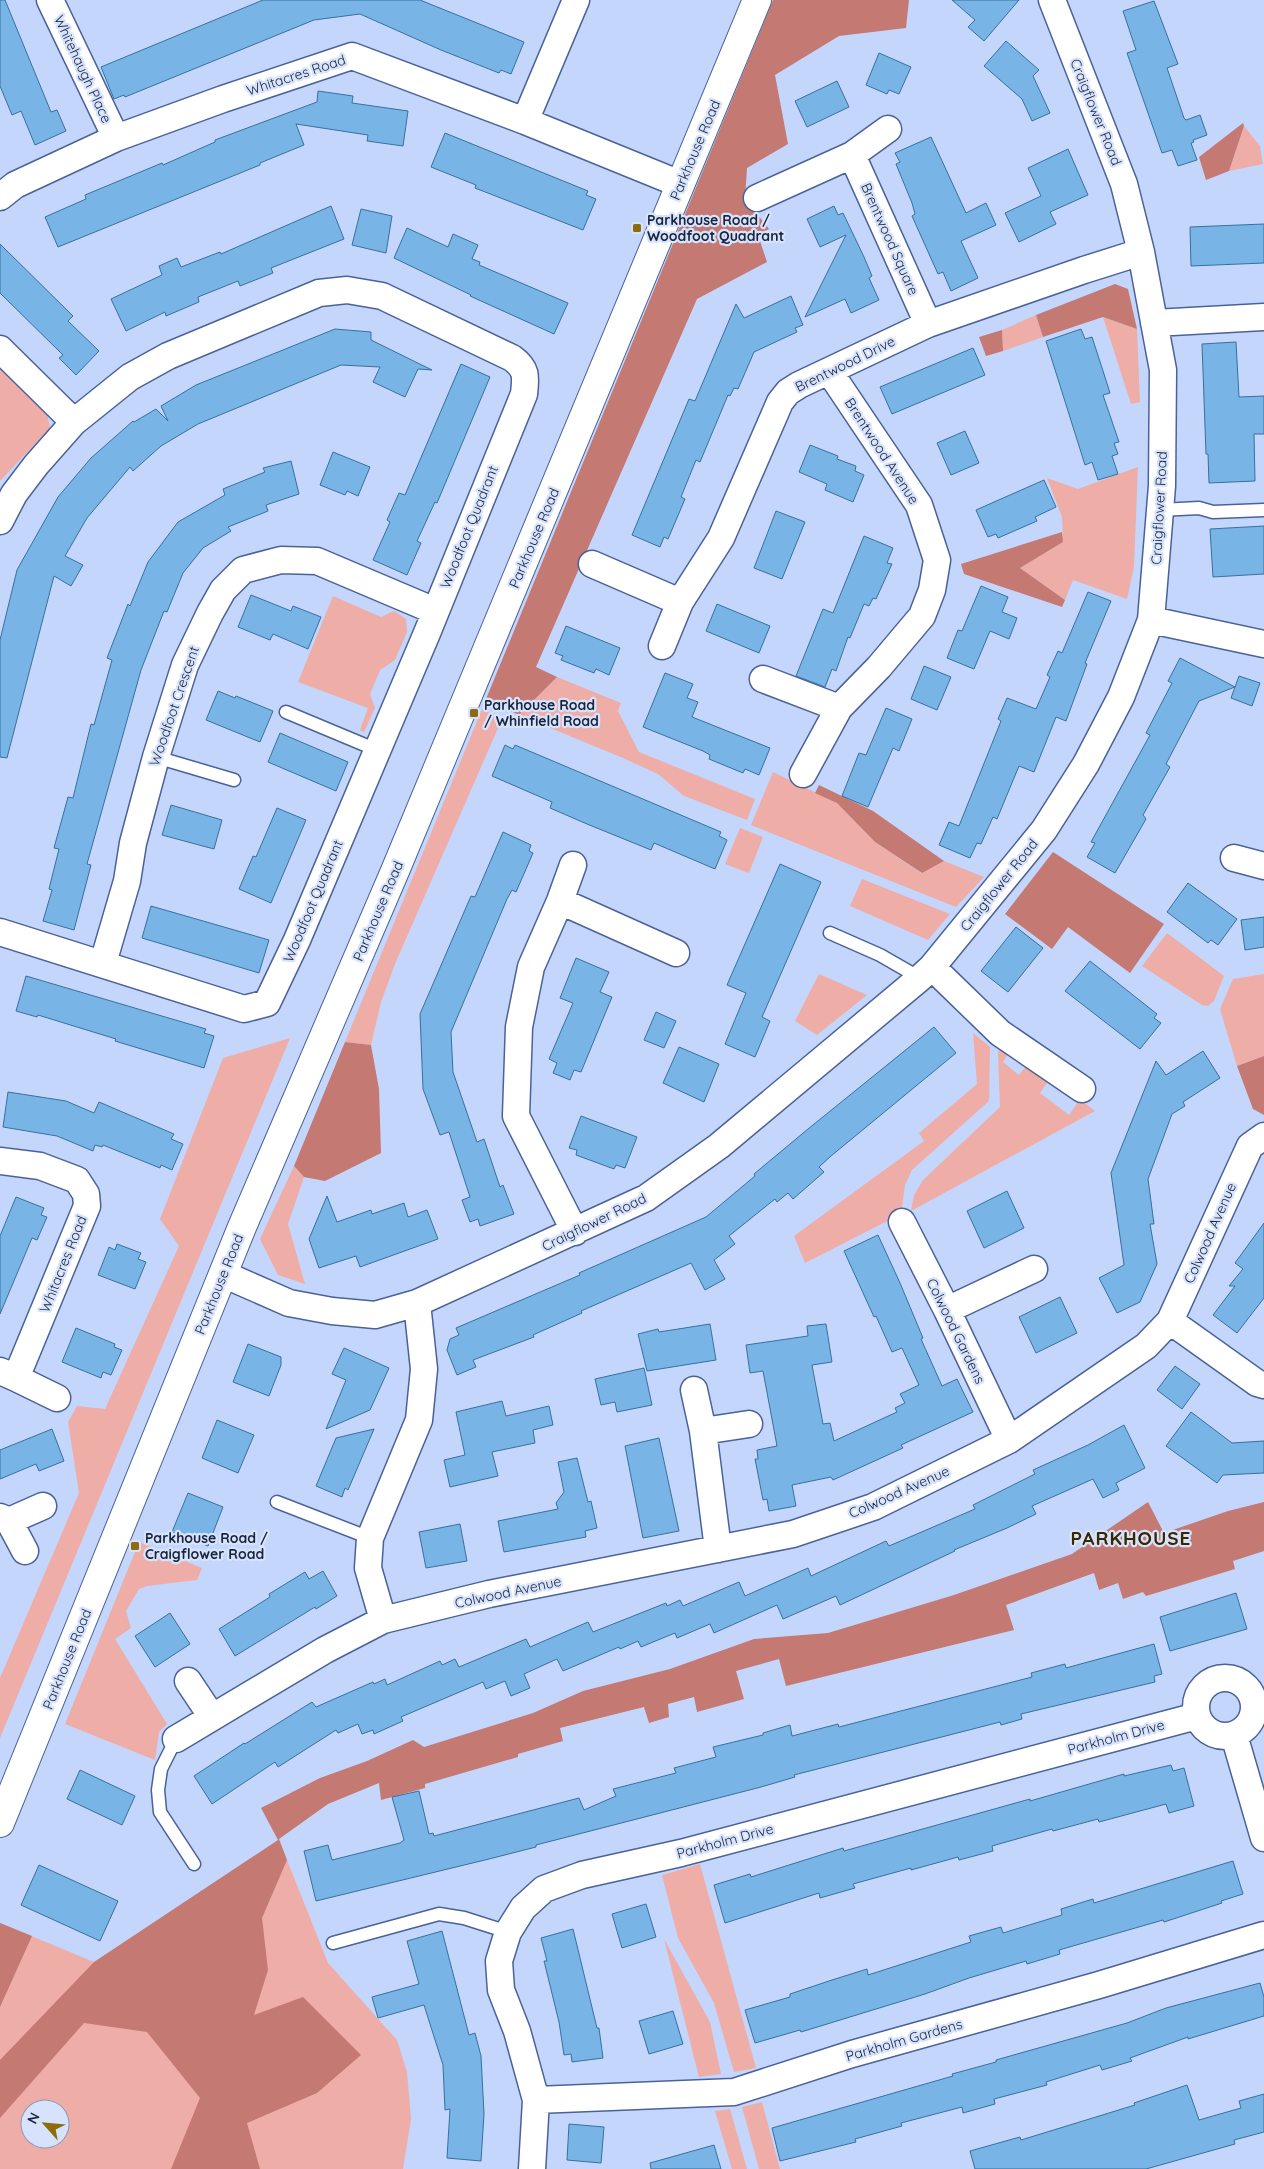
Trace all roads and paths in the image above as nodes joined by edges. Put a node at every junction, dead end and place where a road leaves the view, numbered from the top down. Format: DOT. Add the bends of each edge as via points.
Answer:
graph roads {
  1 [pos="50,0"];
  2 [pos="576,0"];
  3 [pos="757,0"];
  4 [pos="1052,0"];
  5 [pos="526,122"];
  6 [pos="888,129"];
  7 [pos="116,138"];
  8 [pos="852,155"];
  9 [pos="680,184"];
  10 [pos="0,197"];
  11 [pos="757,198"];
  12 [pos="1141,252"];
  13 [pos="1264,317"];
  14 [pos="1154,323"];
  15 [pos="928,324"];
  16 [pos="0,348"];
  17 [pos="829,371"];
  18 [pos="74,422"];
  19 [pos="1160,510"];
  20 [pos="1264,510"];
  21 [pos="1,516"];
  22 [pos="592,564"];
  23 [pos="680,602"];
  24 [pos="435,611"];
  25 [pos="1150,620"];
  26 [pos="1264,644"];
  27 [pos="662,646"];
  28 [pos="763,679"];
  29 [pos="839,708"];
  30 [pos="286,712"];
  31 [pos="377,750"];
  32 [pos="156,757"];
  33 [pos="803,774"];
  34 [pos="234,780"];
  35 [pos="1234,858"];
  36 [pos="573,865"];
  37 [pos="1264,866"];
  38 [pos="560,901"];
  39 [pos="0,932"];
  40 [pos="830,932"];
  41 [pos="676,953"];
  42 [pos="103,963"];
  43 [pos="926,973"];
  44 [pos="1082,1089"];
  45 [pos="1264,1136"];
  46 [pos="0,1161"];
  47 [pos="902,1222"];
  48 [pos="575,1232"];
  49 [pos="1034,1269"];
  50 [pos="224,1274"];
  51 [pos="417,1303"];
  52 [pos="947,1310"];
  53 [pos="1170,1321"];
  54 [pos="8,1375"];
  55 [pos="1264,1385"];
  56 [pos="694,1390"];
  57 [pos="57,1398"];
  58 [pos="749,1424"];
  59 [pos="702,1431"];
  60 [pos="1009,1440"];
  61 [pos="277,1502"];
  62 [pos="43,1506"];
  63 [pos="4,1519"];
  64 [pos="370,1538"];
  65 [pos="718,1549"];
  66 [pos="25,1551"];
  67 [pos="383,1620"];
  68 [pos="188,1681"];
  69 [pos="1258,1695"];
  70 [pos="1197,1716"];
  71 [pos="212,1717"];
  72 [pos="1234,1735"];
  73 [pos="176,1739"];
  74 [pos="0,1823"];
  75 [pos="1264,1838"];
  76 [pos="194,1864"];
  77 [pos="508,1932"];
  78 [pos="1264,1935"];
  79 [pos="333,1943"];
  80 [pos="536,2100"];
  81 [pos="532,2169"];
  1 -- 7 [label="street, Whitehaugh Place"];
  2 -- 5 [label="street"];
  3 -- 9 [label="main road, Parkhouse Road"];
  4 -- 12 [label="street, Craigflower Road" via="1124,184"];
  5 -- 7 [label="street, Whitacres Road" via="352,56"];
  5 -- 9 [label="street, Whitacres Road"];
  6 -- 8 [label="street"];
  7 -- 10 [label="street, Whitacres Road" via="15,185"];
  8 -- 11 [label="street"];
  8 -- 15 [label="street, Brentwood Square"];
  9 -- 50 [label="main road, Parkhouse Road"];
  12 -- 14 [label="street, Craigflower Road"];
  12 -- 15 [label="street, Brentwood Drive"];
  13 -- 14 [label="street"];
  14 -- 19 [label="street, Craigflower Road" via="1163,370"];
  15 -- 17 [label="street, Brentwood Drive"];
  16 -- 18 [label="street"];
  17 -- 23 [label="street, Brentwood Drive" via="799,385 780,402 721,538"];
  17 -- 29 [label="street, Brentwood Avenue" via="919,505 937,560 932,590 922,616"];
  18 -- 21 [label="street, Woodfoot Quadrant" via="25,479"];
  18 -- 24 [label="street, Woodfoot Quadrant" via="130,377 168,356 319,293 347,290 382,296 512,358 522,365 526,378 524,394"];
  19 -- 20 [label="lane"];
  19 -- 25 [label="street, Craigflower Road"];
  22 -- 23 [label="street"];
  23 -- 27 [label="street, Brentwood Drive"];
  24 -- 31 [label="street, Woodfoot Quadrant"];
  24 -- 32 [label="street, Woodfoot Crescent" via="317,561 281,560 243,570 223,590 185,666"];
  25 -- 26 [label="street"];
  25 -- 43 [label="street, Craigflower Road" via="1121,697 1086,764 1044,830"];
  28 -- 29 [label="street"];
  29 -- 33 [label="street, Brentwood Avenue"];
  30 -- 31 [label="lane"];
  31 -- 42 [label="street, Woodfoot Quadrant" via="267,1003 244,1009"];
  32 -- 34 [label="lane"];
  32 -- 42 [label="street, Woodfoot Crescent" via="133,843 127,881"];
  35 -- 37 [label="street"];
  36 -- 38 [label="street"];
  38 -- 41 [label="street"];
  38 -- 48 [label="street" via="531,967 519,1027 516,1116"];
  39 -- 42 [label="street, Woodfoot Quadrant"];
  40 -- 43 [label="lane"];
  43 -- 44 [label="street" via="1000,1033"];
  43 -- 48 [label="street, Craigflower Road" via="719,1146 646,1198"];
  45 -- 53 [label="street, Colwood Avenue" via="1250,1146"];
  46 -- 54 [label="street, Whitacres Road" via="40,1166 77,1180 86,1194 87,1206"];
  47 -- 52 [label="street, Colwood Gardens"];
  48 -- 51 [label="street, Craigflower Road"];
  49 -- 52 [label="street"];
  50 -- 51 [label="street, Craigflower Road" via="289,1303 332,1311 375,1315"];
  50 -- 74 [label="main road, Parkhouse Road"];
  51 -- 64 [label="street" via="424,1369 419,1420"];
  52 -- 60 [label="street, Colwood Gardens"];
  53 -- 55 [label="street"];
  53 -- 60 [label="street, Colwood Avenue" via="1146,1346"];
  54 -- 57 [label="street"];
  56 -- 59 [label="street"];
  58 -- 59 [label="street"];
  59 -- 65 [label="street"];
  60 -- 65 [label="street, Colwood Avenue" via="873,1507 792,1534"];
  61 -- 64 [label="lane"];
  62 -- 63 [label="street"];
  63 -- 66 [label="street"];
  64 -- 67 [label="street" via="368,1568"];
  65 -- 67 [label="street, Colwood Avenue" via="489,1594"];
  67 -- 71 [label="street, Colwood Avenue" via="325,1650"];
  68 -- 71 [label="street"];
  69 -- 70 [label="street" via="1230,1678 1215,1679 1203,1687 1196,1701"];
  69 -- 72 [label="street" via="1247,1726"];
  70 -- 72 [label="street" via="1205,1729 1219,1736"];
  70 -- 77 [label="street, Parkholm Drive" via="681,1853 582,1875 544,1889 523,1908"];
  71 -- 73 [label="street, Colwood Avenue"];
  72 -- 75 [label="street"];
  73 -- 76 [label="lane" via="161,1769 158,1790 160,1812"];
  77 -- 79 [label="lane" via="439,1914"];
  77 -- 80 [label="street, Parkholm Drive" via="499,1960 501,1990 517,2031"];
  78 -- 80 [label="street, Parkholm Gardens" via="1100,1985 852,2054 734,2092"];
  80 -- 81 [label="street, Parkholm Drive"];
}
